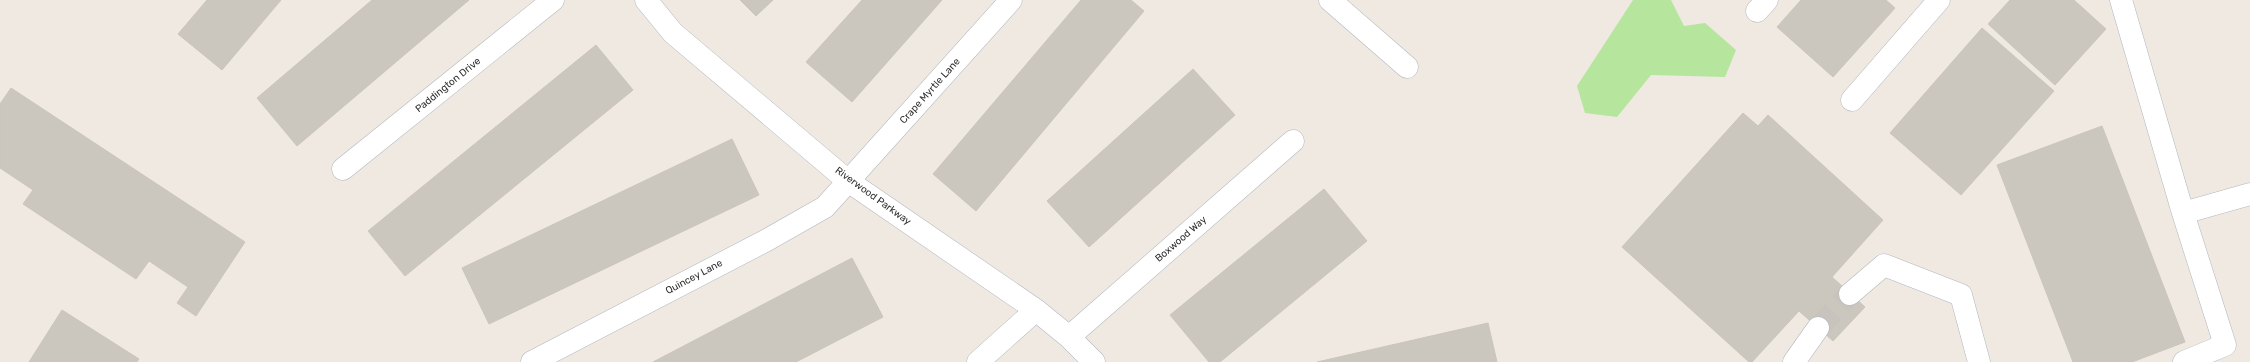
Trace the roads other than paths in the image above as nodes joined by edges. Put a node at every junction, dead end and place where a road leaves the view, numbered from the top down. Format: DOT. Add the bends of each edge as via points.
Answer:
graph roads {
  1 [pos="553,0"];
  2 [pos="646,0"];
  3 [pos="1011,0"];
  4 [pos="1330,0"];
  5 [pos="1939,0"];
  6 [pos="2121,0"];
  7 [pos="1407,67"];
  8 [pos="1852,100"];
  9 [pos="1293,141"];
  10 [pos="343,170"];
  11 [pos="848,181"];
  12 [pos="2250,194"];
  13 [pos="2183,213"];
  14 [pos="1850,294"];
  15 [pos="1036,310"];
  16 [pos="1818,328"];
  17 [pos="1069,337"];
  18 [pos="988,358"];
  19 [pos="532,362"];
  20 [pos="1094,362"];
  21 [pos="1794,362"];
  22 [pos="1979,362"];
  23 [pos="2184,362"];
  1 -- 10 [label="street, Paddington Drive"];
  2 -- 11 [label="street, Riverwood Parkway" via="673,33"];
  3 -- 11 [label="street, Crape Myrtle Lane"];
  4 -- 7 [label="street"];
  5 -- 8 [label="street"];
  6 -- 13 [label="street"];
  9 -- 17 [label="street, Boxwood Way"];
  11 -- 15 [label="street, Riverwood Parkway"];
  11 -- 19 [label="street, Quincey Lane" via="825,207"];
  12 -- 13 [label="street"];
  13 -- 23 [label="street" via="2224,345"];
  14 -- 22 [label="street" via="1884,265 1961,296"];
  15 -- 17 [label="street, Riverwood Parkway"];
  15 -- 18 [label="street"];
  16 -- 21 [label="street"];
  17 -- 20 [label="street, Riverwood Parkway"];
}
